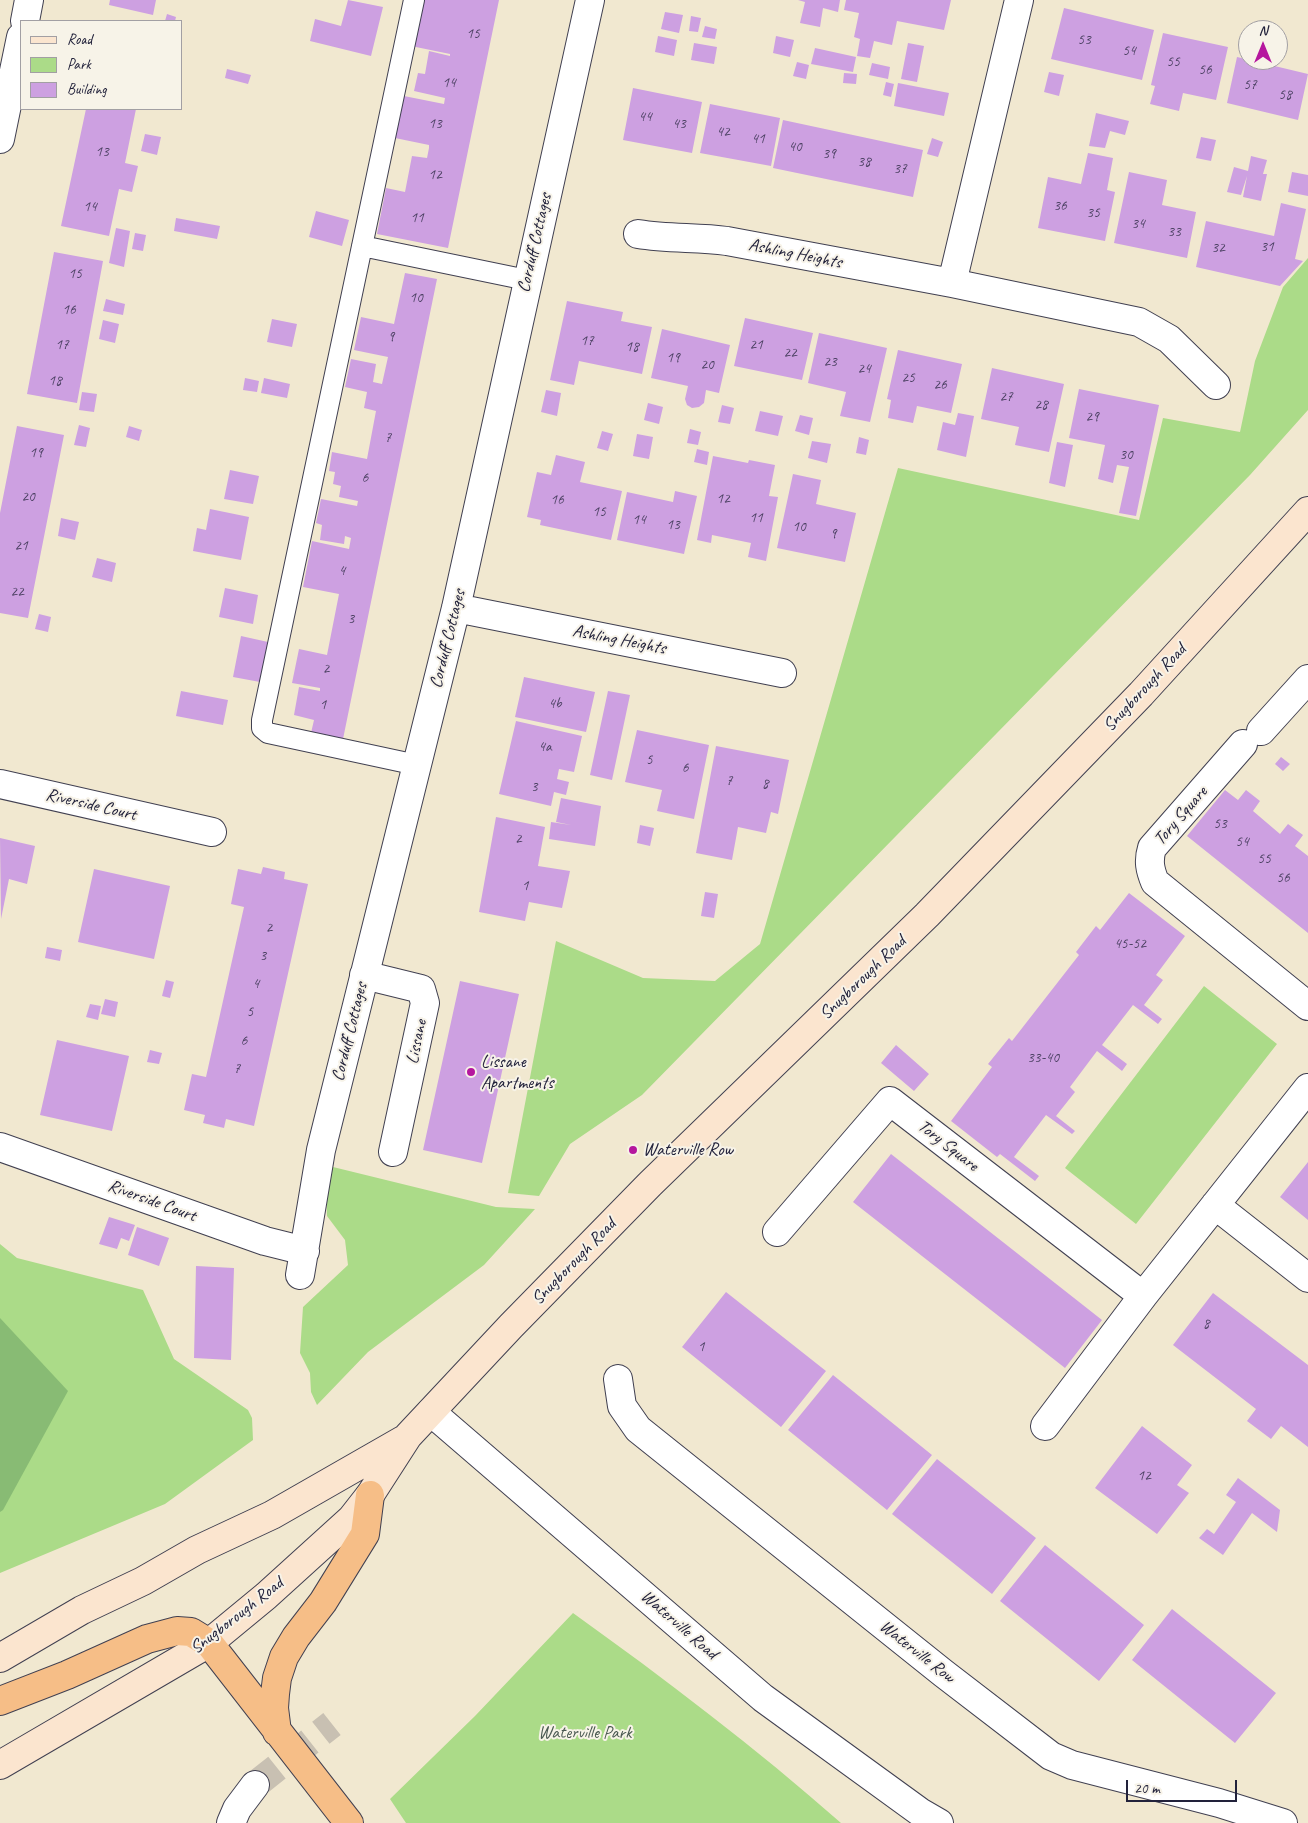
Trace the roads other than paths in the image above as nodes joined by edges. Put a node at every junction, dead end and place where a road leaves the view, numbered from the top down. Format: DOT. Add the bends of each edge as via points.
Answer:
graph roads {
  1 [pos="29,0"];
  2 [pos="414,0"];
  3 [pos="590,0"];
  4 [pos="1019,0"];
  5 [pos="25,20"];
  6 [pos="20,43"];
  7 [pos="0,139"];
  8 [pos="638,234"];
  9 [pos="362,246"];
  10 [pos="527,280"];
  11 [pos="952,283"];
  12 [pos="1216,385"];
  13 [pos="1308,511"];
  14 [pos="456,608"];
  15 [pos="782,673"];
  16 [pos="1308,680"];
  17 [pos="417,765"];
  18 [pos="0,784"];
  19 [pos="212,832"];
  20 [pos="364,975"];
  21 [pos="1308,1006"];
  22 [pos="1308,1088"];
  23 [pos="0,1147"];
  24 [pos="393,1152"];
  25 [pos="1215,1205"];
  26 [pos="777,1232"];
  27 [pos="303,1263"];
  28 [pos="1308,1278"];
  29 [pos="1143,1296"];
  30 [pos="618,1379"];
  31 [pos="431,1412"];
  32 [pos="1045,1426"];
  33 [pos="408,1436"];
  34 [pos="370,1495"];
  35 [pos="209,1643"];
  36 [pos="0,1658"];
  37 [pos="0,1701"];
  38 [pos="277,1732"];
  39 [pos="0,1765"];
  40 [pos="255,1785"];
  41 [pos="231,1823"];
  42 [pos="349,1823"];
  43 [pos="939,1823"];
  44 [pos="1283,1823"];
  1 -- 5 [label="street"];
  2 -- 9 [label="lane"];
  3 -- 10 [label="street, Corduff Cottages"];
  4 -- 11 [label="street"];
  6 -- 7 [label="street"];
  8 -- 11 [label="street, Ashling Heights" via="667,239 696,237 727,241"];
  9 -- 10 [label="lane"];
  9 -- 17 [label="lane" via="262,728 268,733"];
  10 -- 14 [label="street, Corduff Cottages"];
  11 -- 12 [label="street, Ashling Heights" via="1139,322 1169,339"];
  13 -- 31 [label="main road, Snugborough Road" via="1141,694 941,901 650,1184"];
  14 -- 15 [label="street, Ashling Heights"];
  14 -- 17 [label="street, Corduff Cottages"];
  16 -- 21 [label="street, Tory Square" via="1152,848 1149,859 1155,882"];
  17 -- 20 [label="street, Corduff Cottages"];
  18 -- 19 [label="street, Riverside Court"];
  20 -- 24 [label="street, Lissane" via="420,990 424,996"];
  20 -- 27 [label="street, Corduff Cottages" via="318,1167"];
  22 -- 25 [label="street"];
  23 -- 27 [label="street, Riverside Court" via="265,1241"];
  25 -- 28 [label="street"];
  25 -- 29 [label="street"];
  26 -- 29 [label="street, Tory Square" via="890,1101"];
  29 -- 32 [label="street"];
  30 -- 44 [label="street, Waterville Row" via="622,1406 638,1429 1051,1756 1072,1765"];
  31 -- 33 [label="main road, Snugborough Road"];
  31 -- 43 [label="street, Waterville Road" via="763,1698"];
  33 -- 34 [label="main road, Snugborough Road"];
  33 -- 36 [label="main road, Snugborough Road" via="272,1515 82,1610"];
  34 -- 35 [label="main road, Snugborough Road" via="352,1518"];
  34 -- 38 [label="highway" via="365,1534 284,1657 275,1694"];
  35 -- 37 [label="highway" via="191,1632 177,1631 147,1639"];
  35 -- 38 [label="highway"];
  35 -- 39 [label="main road, Snugborough Road"];
  38 -- 42 [label="highway"];
  40 -- 41 [label="street"];
}
